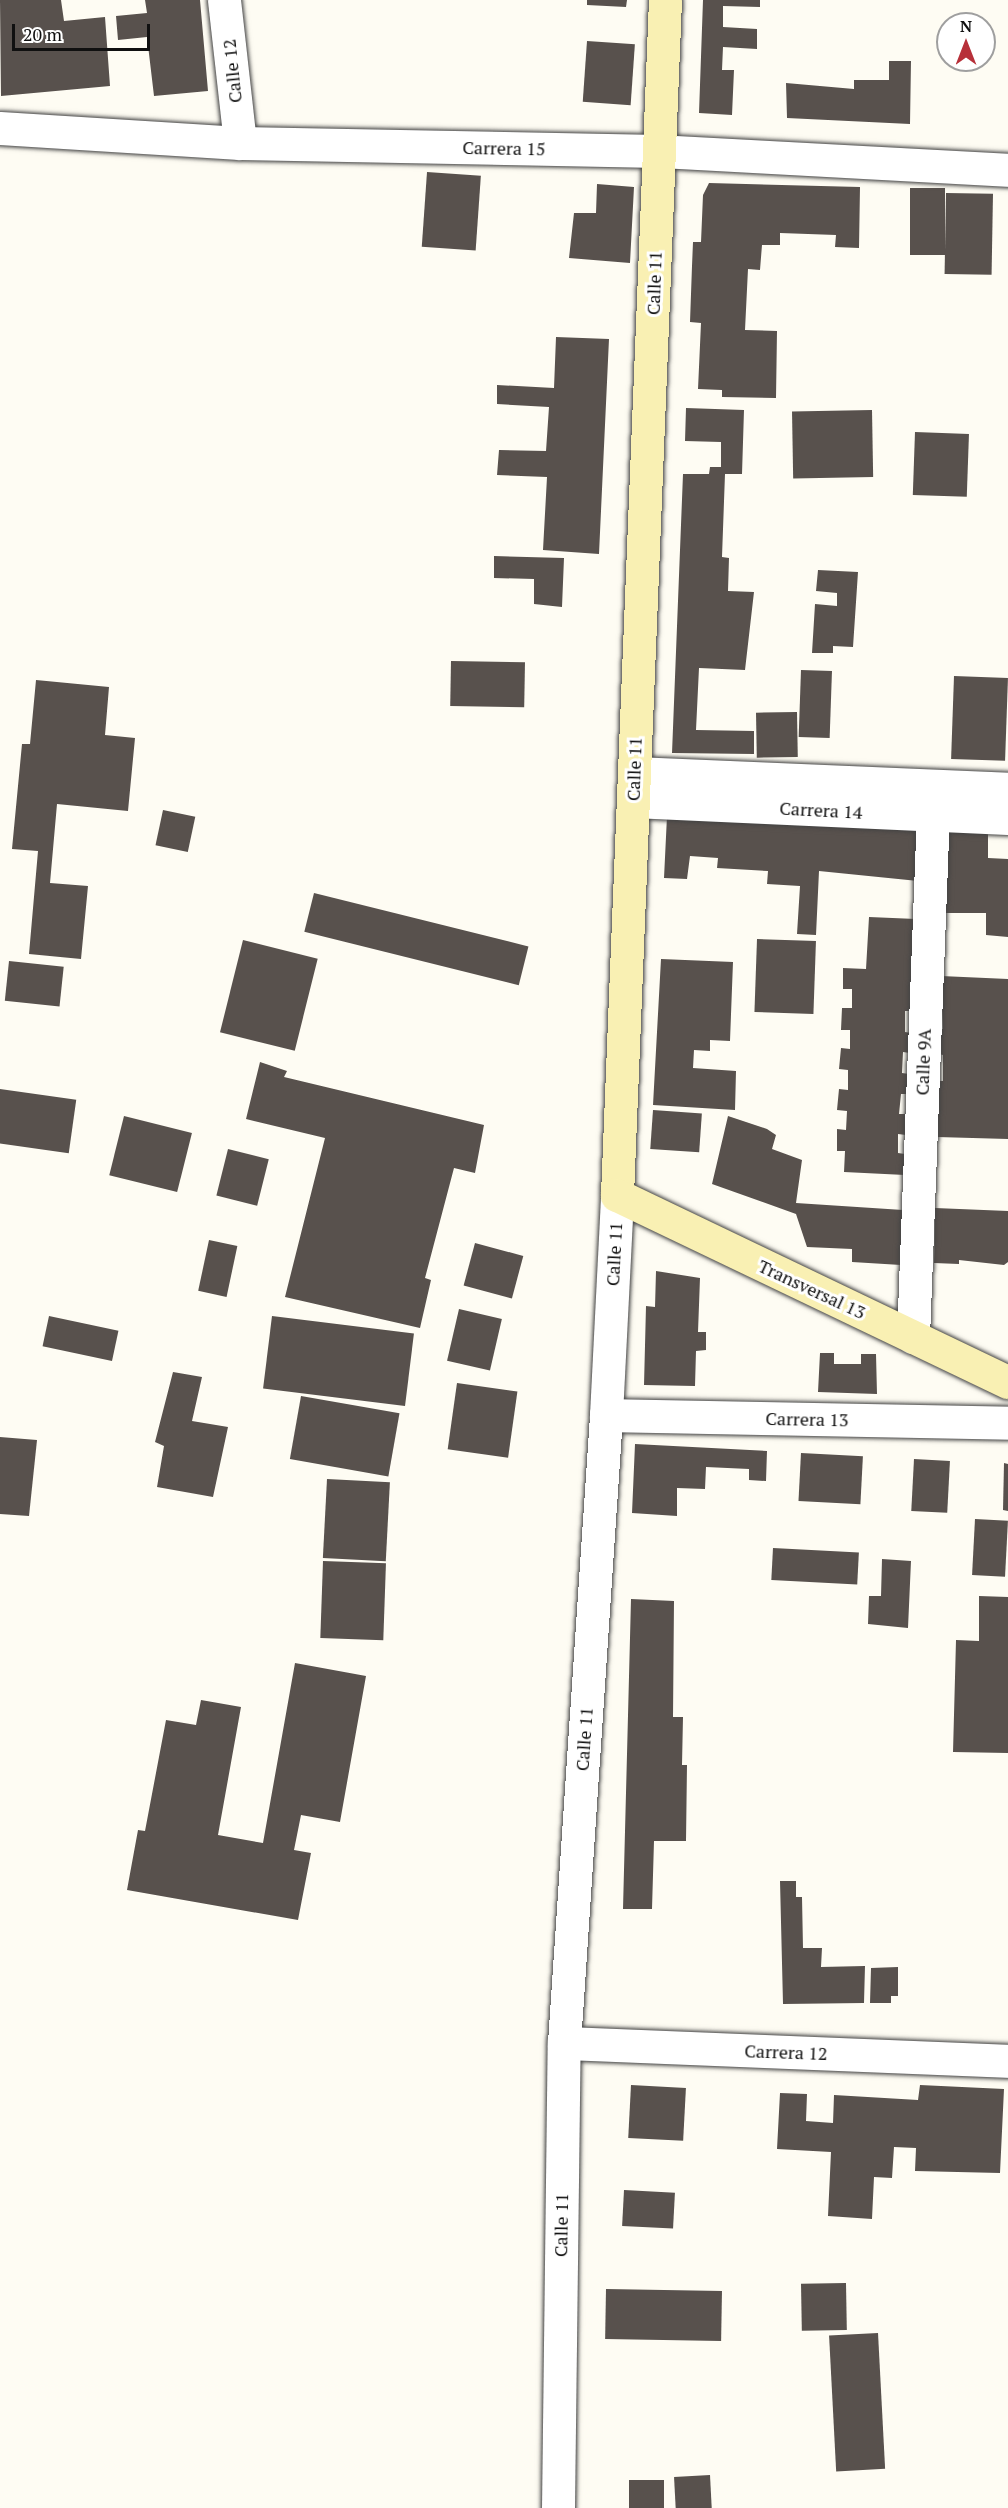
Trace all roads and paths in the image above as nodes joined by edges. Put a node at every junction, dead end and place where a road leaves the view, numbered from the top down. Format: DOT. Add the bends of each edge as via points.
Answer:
graph roads {
  1 [pos="224,0"];
  2 [pos="665,0"];
  3 [pos="0,128"];
  4 [pos="240,143"];
  5 [pos="659,151"];
  6 [pos="1008,170"];
  7 [pos="634,787"];
  8 [pos="1008,789"];
  9 [pos="934,801"];
  10 [pos="1008,818"];
  11 [pos="617,1195"];
  12 [pos="913,1337"];
  13 [pos="1008,1382"];
  14 [pos="606,1414"];
  15 [pos="1008,1423"];
  16 [pos="564,2043"];
  17 [pos="1008,2061"];
  18 [pos="558,2508"];
  1 -- 4 [label="street, Calle 12"];
  2 -- 5 [label="street, Calle 11"];
  3 -- 4 [label="street, Carrera 15"];
  4 -- 5 [label="street, Carrera 15"];
  5 -- 6 [label="street, Carrera 15"];
  5 -- 7 [label="street, Calle 11"];
  7 -- 9 [label="street"];
  7 -- 11 [label="street, Calle 11"];
  8 -- 9 [label="street"];
  9 -- 10 [label="street"];
  9 -- 12 [label="street, Calle 9A"];
  11 -- 12 [label="street, Transversal 13"];
  11 -- 14 [label="street, Calle 11"];
  12 -- 13 [label="street, Transversal 13"];
  14 -- 15 [label="street, Carrera 13"];
  14 -- 16 [label="street, Calle 11"];
  16 -- 17 [label="street, Carrera 12"];
  16 -- 18 [label="street, Calle 11"];
}
